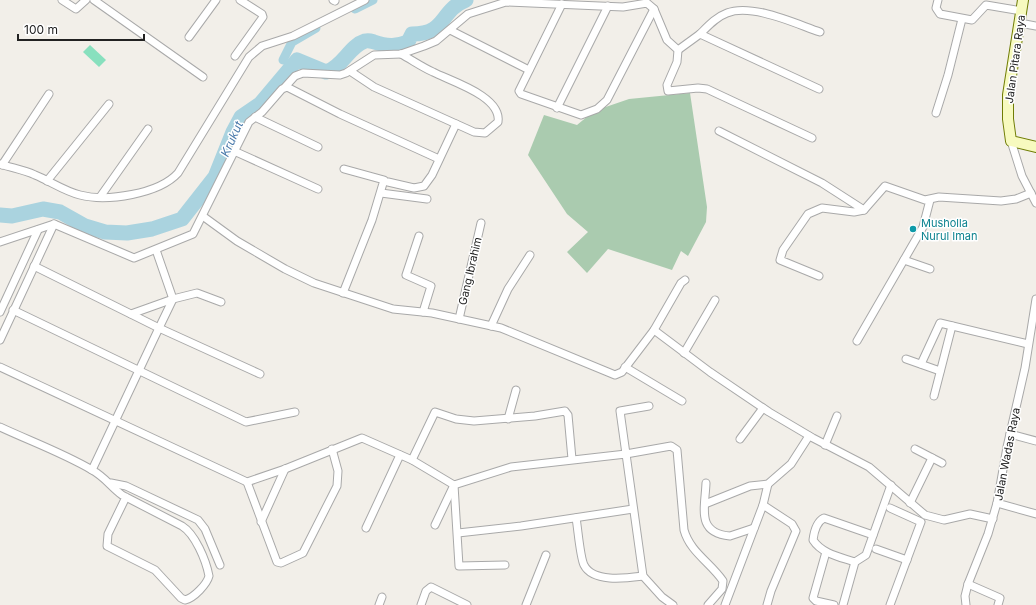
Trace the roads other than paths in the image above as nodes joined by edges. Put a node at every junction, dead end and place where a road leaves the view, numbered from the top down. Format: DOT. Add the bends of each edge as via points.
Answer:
graph roads {
  1 [pos="62,0"];
  2 [pos="86,0"];
  3 [pos="94,0"];
  4 [pos="216,0"];
  5 [pos="240,0"];
  6 [pos="364,0"];
  7 [pos="938,0"];
  8 [pos="1023,0"];
  9 [pos="562,4"];
  10 [pos="608,6"];
  11 [pos="654,8"];
  12 [pos="1022,11"];
  13 [pos="962,19"];
  14 [pos="1020,23"];
  15 [pos="1036,26"];
  16 [pos="450,30"];
  17 [pos="820,32"];
  18 [pos="700,34"];
  19 [pos="189,37"];
  20 [pos="678,50"];
  21 [pos="401,54"];
  22 [pos="235,56"];
  23 [pos="529,70"];
  24 [pos="350,71"];
  25 [pos="203,76"];
  26 [pos="285,88"];
  27 [pos="820,89"];
  28 [pos="49,94"];
  29 [pos="109,104"];
  30 [pos="557,108"];
  31 [pos="936,113"];
  32 [pos="256,117"];
  33 [pos="456,124"];
  34 [pos="148,129"];
  35 [pos="718,131"];
  36 [pos="812,138"];
  37 [pos="1011,141"];
  38 [pos="1036,147"];
  39 [pos="318,148"];
  40 [pos="234,151"];
  41 [pos="439,160"];
  42 [pos="1,165"];
  43 [pos="344,169"];
  44 [pos="47,181"];
  45 [pos="388,182"];
  46 [pos="318,189"];
  47 [pos="381,193"];
  48 [pos="1031,193"];
  49 [pos="100,197"];
  50 [pos="428,199"];
  51 [pos="930,200"];
  52 [pos="1036,203"];
  53 [pos="864,210"];
  54 [pos="204,217"];
  55 [pos="481,223"];
  56 [pos="54,224"];
  57 [pos="38,230"];
  58 [pos="419,236"];
  59 [pos="0,242"];
  60 [pos="156,250"];
  61 [pos="530,255"];
  62 [pos="904,260"];
  63 [pos="34,266"];
  64 [pos="930,269"];
  65 [pos="819,276"];
  66 [pos="685,280"];
  67 [pos="343,293"];
  68 [pos="173,299"];
  69 [pos="1036,299"];
  70 [pos="715,300"];
  71 [pos="220,302"];
  72 [pos="1,307"];
  73 [pos="13,310"];
  74 [pos="423,312"];
  75 [pos="131,314"];
  76 [pos="459,319"];
  77 [pos="491,326"];
  78 [pos="952,326"];
  79 [pos="159,328"];
  80 [pos="654,330"];
  81 [pos="0,340"];
  82 [pos="857,341"];
  83 [pos="1028,344"];
  84 [pos="684,353"];
  85 [pos="906,359"];
  86 [pos="920,364"];
  87 [pos="0,368"];
  88 [pos="625,368"];
  89 [pos="139,370"];
  90 [pos="940,371"];
  91 [pos="260,374"];
  92 [pos="516,390"];
  93 [pos="934,396"];
  94 [pos="682,401"];
  95 [pos="649,406"];
  96 [pos="763,408"];
  97 [pos="295,412"];
  98 [pos="837,416"];
  99 [pos="508,419"];
  100 [pos="115,421"];
  101 [pos="0,427"];
  102 [pos="1010,434"];
  103 [pos="809,436"];
  104 [pos="740,439"];
  105 [pos="1036,441"];
  106 [pos="825,445"];
  107 [pos="332,449"];
  108 [pos="915,449"];
  109 [pos="626,454"];
  110 [pos="400,455"];
  111 [pos="932,458"];
  112 [pos="572,459"];
  113 [pos="412,460"];
  114 [pos="942,463"];
  115 [pos="285,469"];
  116 [pos="92,470"];
  117 [pos="247,482"];
  118 [pos="111,483"];
  119 [pos="706,483"];
  120 [pos="768,484"];
  121 [pos="454,485"];
  122 [pos="891,485"];
  123 [pos="126,497"];
  124 [pos="910,502"];
  125 [pos="997,503"];
  126 [pos="705,504"];
  127 [pos="763,505"];
  128 [pos="890,508"];
  129 [pos="633,510"];
  130 [pos="1036,514"];
  131 [pos="576,518"];
  132 [pos="993,519"];
  133 [pos="261,522"];
  134 [pos="435,525"];
  135 [pos="366,528"];
  136 [pos="754,528"];
  137 [pos="458,533"];
  138 [pos="873,535"];
  139 [pos="876,550"];
  140 [pos="826,552"];
  141 [pos="546,555"];
  142 [pos="907,560"];
  143 [pos="856,562"];
  144 [pos="220,565"];
  145 [pos="505,565"];
  146 [pos="643,576"];
  147 [pos="968,584"];
  148 [pos="382,597"];
  149 [pos="379,605"];
  150 [pos="421,605"];
  151 [pos="467,605"];
  152 [pos="526,605"];
  153 [pos="672,605"];
  154 [pos="708,605"];
  155 [pos="725,605"];
  156 [pos="767,605"];
  157 [pos="834,605"];
  158 [pos="843,605"];
  159 [pos="890,605"];
  160 [pos="966,605"];
  161 [pos="998,605"];
  1 -- 2 [label="street" via="76,9"];
  3 -- 25 [label="street"];
  4 -- 19 [label="street"];
  5 -- 22 [label="street" via="263,17"];
  6 -- 49 [label="street" via="293,36 262,46 249,57 172,179 139,193"];
  7 -- 13 [label="street" via="937,10 940,14"];
  8 -- 12 [label="main road, Jalan Pitara Raya"];
  9 -- 10 [label="street"];
  9 -- 16 [label="street" via="506,2 468,14"];
  9 -- 23 [label="street"];
  10 -- 11 [label="street" via="627,7 644,3"];
  10 -- 30 [label="street"];
  11 -- 20 [label="street" via="667,40"];
  11 -- 30 [label="street" via="602,105 581,115"];
  12 -- 13 [label="street" via="986,5 972,20"];
  12 -- 14 [label="main road, Jalan Pitara Raya"];
  13 -- 31 [label="street"];
  14 -- 15 [label="street"];
  14 -- 37 [label="main road, Jalan Pitara Raya" via="1008,95"];
  16 -- 21 [label="street" via="436,41"];
  16 -- 23 [label="street"];
  17 -- 18 [label="street" via="776,17 737,11 718,17"];
  18 -- 20 [label="street"];
  18 -- 27 [label="street"];
  20 -- 36 [label="street" via="677,62 667,85 668,91 707,89"];
  21 -- 24 [label="street" via="374,55"];
  21 -- 33 [label="street" via="434,73 477,92 486,99 498,118 496,125 485,133 474,132"];
  23 -- 30 [label="street" via="520,88 521,94"];
  24 -- 26 [label="street" via="336,76 303,73 295,76"];
  24 -- 33 [label="street" via="374,87"];
  26 -- 32 [label="street"];
  26 -- 41 [label="street" via="289,87"];
  28 -- 42 [label="street"];
  29 -- 44 [label="street"];
  32 -- 39 [label="street"];
  32 -- 40 [label="street" via="249,122"];
  33 -- 41 [label="street"];
  34 -- 49 [label="street"];
  35 -- 53 [label="street" via="818,181"];
  37 -- 38 [label="main road"];
  37 -- 48 [label="street" via="1022,176"];
  40 -- 46 [label="street"];
  40 -- 54 [label="street"];
  41 -- 45 [label="street" via="422,188"];
  42 -- 44 [label="street"];
  43 -- 47 [label="street" via="384,180"];
  44 -- 49 [label="street" via="80,195"];
  47 -- 50 [label="street"];
  47 -- 67 [label="street"];
  48 -- 51 [label="street" via="1001,201 939,197"];
  48 -- 52 [label="street"];
  51 -- 53 [label="street" via="885,186"];
  51 -- 62 [label="street" via="923,227"];
  53 -- 65 [label="street" via="854,212 817,209 801,221 783,250 780,260"];
  54 -- 60 [label="street" via="194,234"];
  54 -- 67 [label="street" via="237,241 285,269"];
  55 -- 76 [label="street, Gang Ibrahim"];
  56 -- 57 [label="street"];
  56 -- 60 [label="street" via="129,257 138,257"];
  56 -- 63 [label="street"];
  57 -- 59 [label="street"];
  57 -- 72 [label="street"];
  58 -- 74 [label="street" via="406,275 431,286"];
  60 -- 68 [label="street"];
  61 -- 77 [label="street" via="508,289"];
  62 -- 64 [label="street"];
  62 -- 82 [label="street"];
  63 -- 73 [label="street"];
  63 -- 75 [label="street"];
  66 -- 80 [label="street"];
  67 -- 74 [label="street" via="393,309"];
  68 -- 71 [label="street" via="199,293"];
  68 -- 75 [label="street"];
  68 -- 79 [label="street"];
  69 -- 83 [label="street, Jalan Wadas Raya"];
  70 -- 84 [label="street"];
  73 -- 81 [label="street"];
  73 -- 89 [label="street"];
  74 -- 76 [label="street"];
  75 -- 79 [label="street"];
  76 -- 77 [label="street"];
  77 -- 88 [label="street" via="612,374 619,374"];
  78 -- 83 [label="street"];
  78 -- 86 [label="street" via="939,324"];
  78 -- 90 [label="street"];
  79 -- 89 [label="street"];
  79 -- 91 [label="street"];
  80 -- 84 [label="street"];
  80 -- 88 [label="street"];
  83 -- 102 [label="street, Jalan Wadas Raya"];
  84 -- 96 [label="street"];
  85 -- 86 [label="street"];
  86 -- 90 [label="street"];
  87 -- 100 [label="street"];
  88 -- 94 [label="street"];
  89 -- 97 [label="street" via="246,422"];
  89 -- 100 [label="street"];
  90 -- 93 [label="street"];
  92 -- 99 [label="street"];
  95 -- 109 [label="street" via="620,411"];
  96 -- 103 [label="street"];
  96 -- 104 [label="street"];
  98 -- 106 [label="street"];
  99 -- 112 [label="street" via="565,411 568,415"];
  99 -- 113 [label="street" via="465,421 435,412"];
  100 -- 116 [label="street"];
  100 -- 117 [label="street"];
  101 -- 116 [label="street"];
  102 -- 105 [label="street"];
  102 -- 125 [label="street, Jalan Wadas Raya"];
  103 -- 106 [label="street"];
  103 -- 120 [label="street" via="790,464"];
  106 -- 122 [label="street" via="869,467"];
  107 -- 110 [label="street" via="362,438"];
  107 -- 115 [label="street"];
  107 -- 133 [label="street" via="339,481 303,553 281,563 277,562"];
  108 -- 111 [label="street"];
  109 -- 112 [label="street"];
  109 -- 129 [label="street"];
  109 -- 154 [label="street" via="668,446 673,446 677,450 686,539 723,581 722,590"];
  110 -- 113 [label="street"];
  110 -- 135 [label="street"];
  111 -- 114 [label="street"];
  111 -- 124 [label="street"];
  112 -- 121 [label="street" via="511,467"];
  113 -- 121 [label="street"];
  115 -- 117 [label="street"];
  115 -- 133 [label="street"];
  116 -- 118 [label="street"];
  117 -- 133 [label="street"];
  118 -- 123 [label="street" via="115,490"];
  118 -- 144 [label="street" via="126,486 198,520 205,529"];
  119 -- 126 [label="street"];
  120 -- 126 [label="street" via="750,486"];
  120 -- 127 [label="street"];
  121 -- 134 [label="street"];
  121 -- 137 [label="street"];
  122 -- 124 [label="street"];
  122 -- 138 [label="street"];
  123 -- 123 [label="street" via="108,534 107,546 155,570 181,598 191,598 209,576 192,534 182,526"];
  124 -- 132 [label="street" via="925,515 937,519 944,520 970,514"];
  125 -- 130 [label="street"];
  125 -- 132 [label="street, Jalan Wadas Raya"];
  126 -- 136 [label="street" via="706,525 717,532 730,536"];
  127 -- 136 [label="street"];
  127 -- 156 [label="street" via="792,524 796,531"];
  128 -- 142 [label="street" via="921,522"];
  129 -- 131 [label="street"];
  129 -- 146 [label="street"];
  131 -- 137 [label="street"];
  131 -- 146 [label="street" via="584,565 594,573 607,578"];
  132 -- 147 [label="street, Jalan Wadas Raya"];
  136 -- 155 [label="street"];
  137 -- 145 [label="street" via="460,566"];
  138 -- 140 [label="street" via="824,518 820,520 813,540"];
  138 -- 143 [label="street" via="866,555"];
  139 -- 142 [label="street"];
  140 -- 143 [label="street"];
  140 -- 157 [label="street" via="812,598"];
  141 -- 152 [label="street"];
  142 -- 159 [label="street"];
  143 -- 158 [label="street"];
  146 -- 153 [label="street"];
  147 -- 160 [label="street, Jalan Wadas Raya"];
  147 -- 161 [label="street" via="1000,598"];
  148 -- 149 [label="street"];
  150 -- 151 [label="street" via="426,591 431,587"];
}
